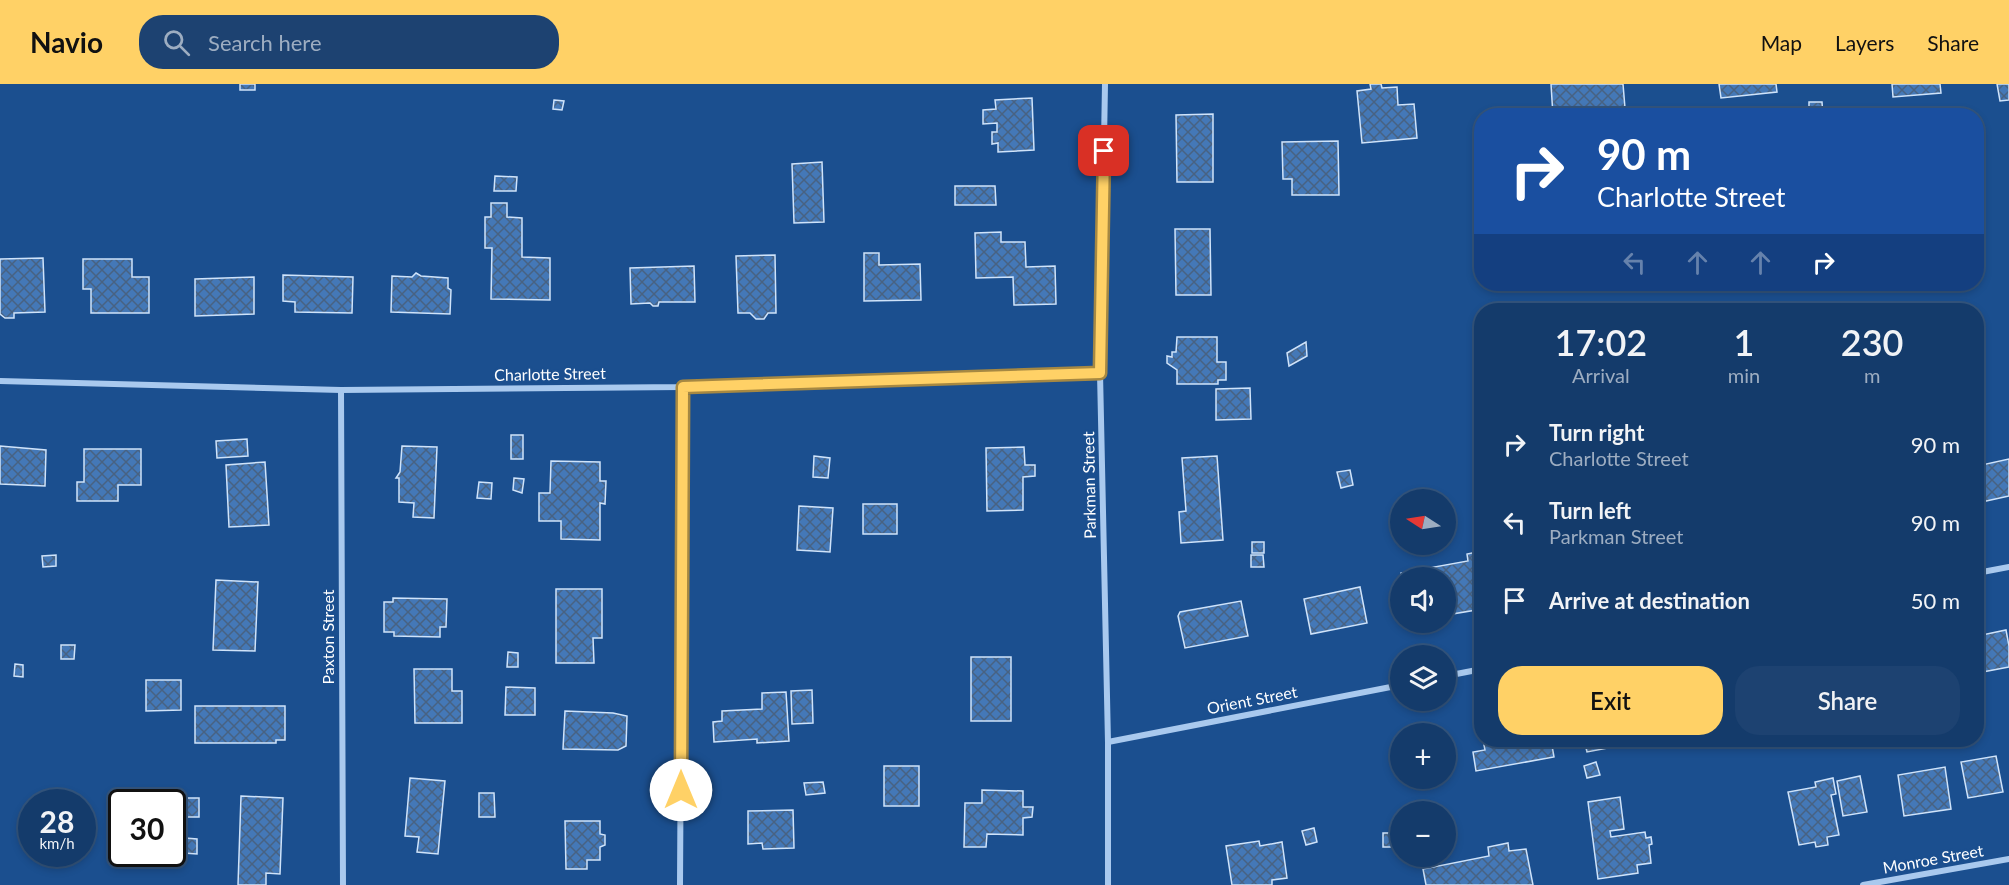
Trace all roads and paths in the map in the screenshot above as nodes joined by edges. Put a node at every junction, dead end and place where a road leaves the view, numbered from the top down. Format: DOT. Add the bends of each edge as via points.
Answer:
graph roads {
  1 [pos="1105,84"];
  2 [pos="1100,373"];
  3 [pos="0,381"];
  4 [pos="683,387"];
  5 [pos="341,390"];
  6 [pos="2009,567"];
  7 [pos="1984,572"];
  8 [pos="1474,671"];
  9 [pos="1456,674"];
  10 [pos="1390,687"];
  11 [pos="1108,742"];
  12 [pos="2009,859"];
  13 [pos="343,885"];
  14 [pos="680,885"];
  15 [pos="1108,885"];
  16 [pos="1863,885"];
  1 -- 2 [label="street, Parkman Street"];
  2 -- 4 [label="street, Charlotte Street"];
  2 -- 11 [label="street, Parkman Street"];
  3 -- 5 [label="street, Charlotte Street"];
  4 -- 5 [label="street, Charlotte Street"];
  4 -- 14 [label="street"];
  5 -- 13 [label="street, Paxton Street"];
  6 -- 7 [label="street"];
  8 -- 9 [label="street"];
  10 -- 11 [label="street, Orient Street"];
  11 -- 15 [label="street, Parkman Street"];
  12 -- 16 [label="street, Monroe Street"];
}
